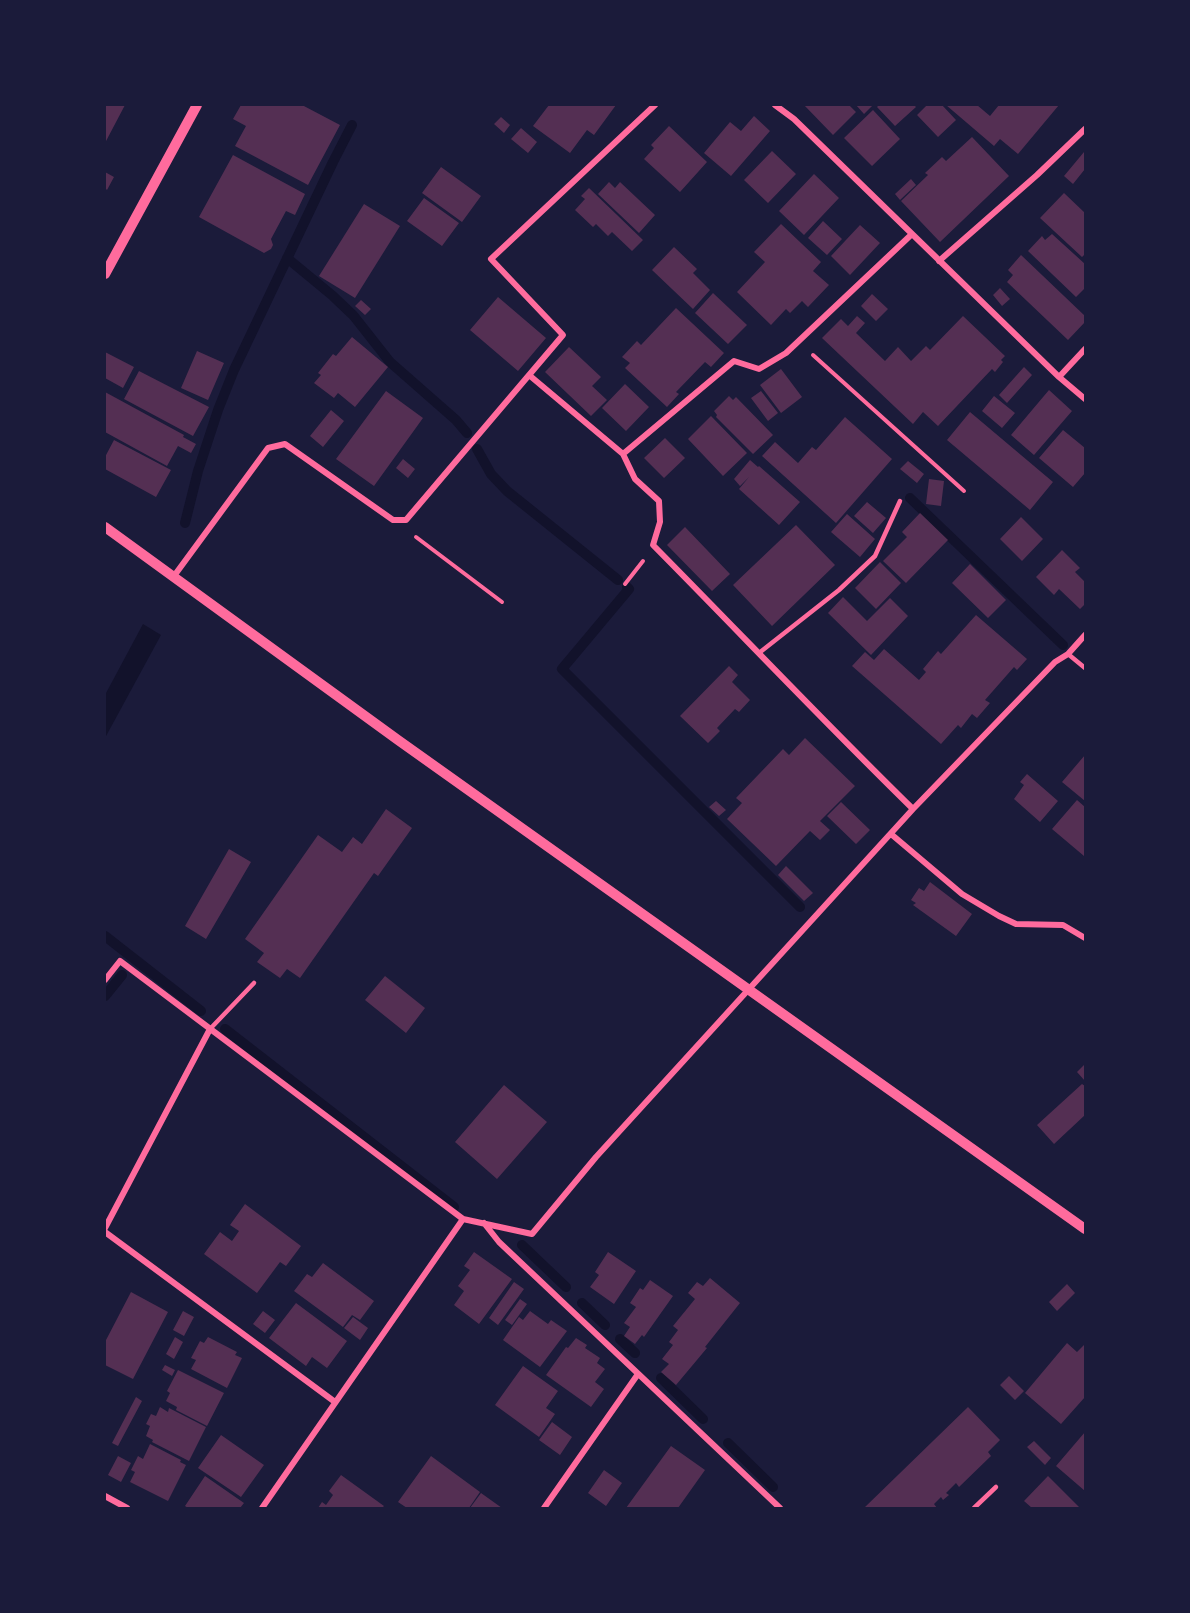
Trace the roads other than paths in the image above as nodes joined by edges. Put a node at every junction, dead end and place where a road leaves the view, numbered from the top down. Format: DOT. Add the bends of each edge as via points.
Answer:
graph roads {
  1 [pos="197,105"];
  2 [pos="656,105"];
  3 [pos="775,105"];
  4 [pos="1085,129"];
  5 [pos="912,234"];
  6 [pos="939,261"];
  7 [pos="105,274"];
  8 [pos="1085,349"];
  9 [pos="529,375"];
  10 [pos="1059,377"];
  11 [pos="1085,399"];
  12 [pos="623,454"];
  13 [pos="900,501"];
  14 [pos="105,527"];
  15 [pos="174,576"];
  16 [pos="1085,635"];
  17 [pos="759,653"];
  18 [pos="1068,654"];
  19 [pos="1085,668"];
  20 [pos="913,809"];
  21 [pos="891,834"];
  22 [pos="1085,938"];
  23 [pos="105,980"];
  24 [pos="254,983"];
  25 [pos="749,990"];
  26 [pos="210,1029"];
  27 [pos="463,1219"];
  28 [pos="484,1223"];
  29 [pos="1085,1229"];
  30 [pos="105,1230"];
  31 [pos="638,1374"];
  32 [pos="335,1402"];
  33 [pos="996,1487"];
  34 [pos="105,1496"];
  35 [pos="127,1508"];
  36 [pos="262,1508"];
  37 [pos="544,1508"];
  38 [pos="780,1508"];
  39 [pos="974,1508"];
  1 -- 7 [label="street"];
  2 -- 9 [label="street" via="491,259 563,335"];
  3 -- 5 [label="street"];
  4 -- 6 [label="street"];
  5 -- 6 [label="street"];
  5 -- 12 [label="street" via="786,353 759,369 734,361"];
  6 -- 10 [label="street"];
  8 -- 10 [label="street"];
  9 -- 12 [label="street"];
  9 -- 15 [label="street" via="406,520 393,520 285,444 268,448"];
  10 -- 11 [label="street"];
  12 -- 17 [label="street" via="635,479 659,501 660,522 653,545"];
  13 -- 17 [label="lane" via="875,556"];
  14 -- 15 [label="street"];
  15 -- 25 [label="street"];
  16 -- 18 [label="street"];
  17 -- 20 [label="street"];
  18 -- 19 [label="lane"];
  18 -- 20 [label="street" via="1055,662"];
  20 -- 21 [label="street"];
  21 -- 22 [label="street" via="962,894 999,916 1016,924 1063,925"];
  21 -- 25 [label="street"];
  23 -- 26 [label="street" via="120,961"];
  24 -- 26 [label="lane"];
  25 -- 28 [label="street" via="532,1233"];
  25 -- 29 [label="street"];
  26 -- 27 [label="street"];
  26 -- 30 [label="street"];
  27 -- 28 [label="street"];
  27 -- 32 [label="street"];
  28 -- 31 [label="street" via="499,1242"];
  30 -- 32 [label="street"];
  31 -- 37 [label="street"];
  31 -- 38 [label="street"];
  32 -- 36 [label="street"];
  33 -- 39 [label="lane"];
  34 -- 35 [label="street"];
}
